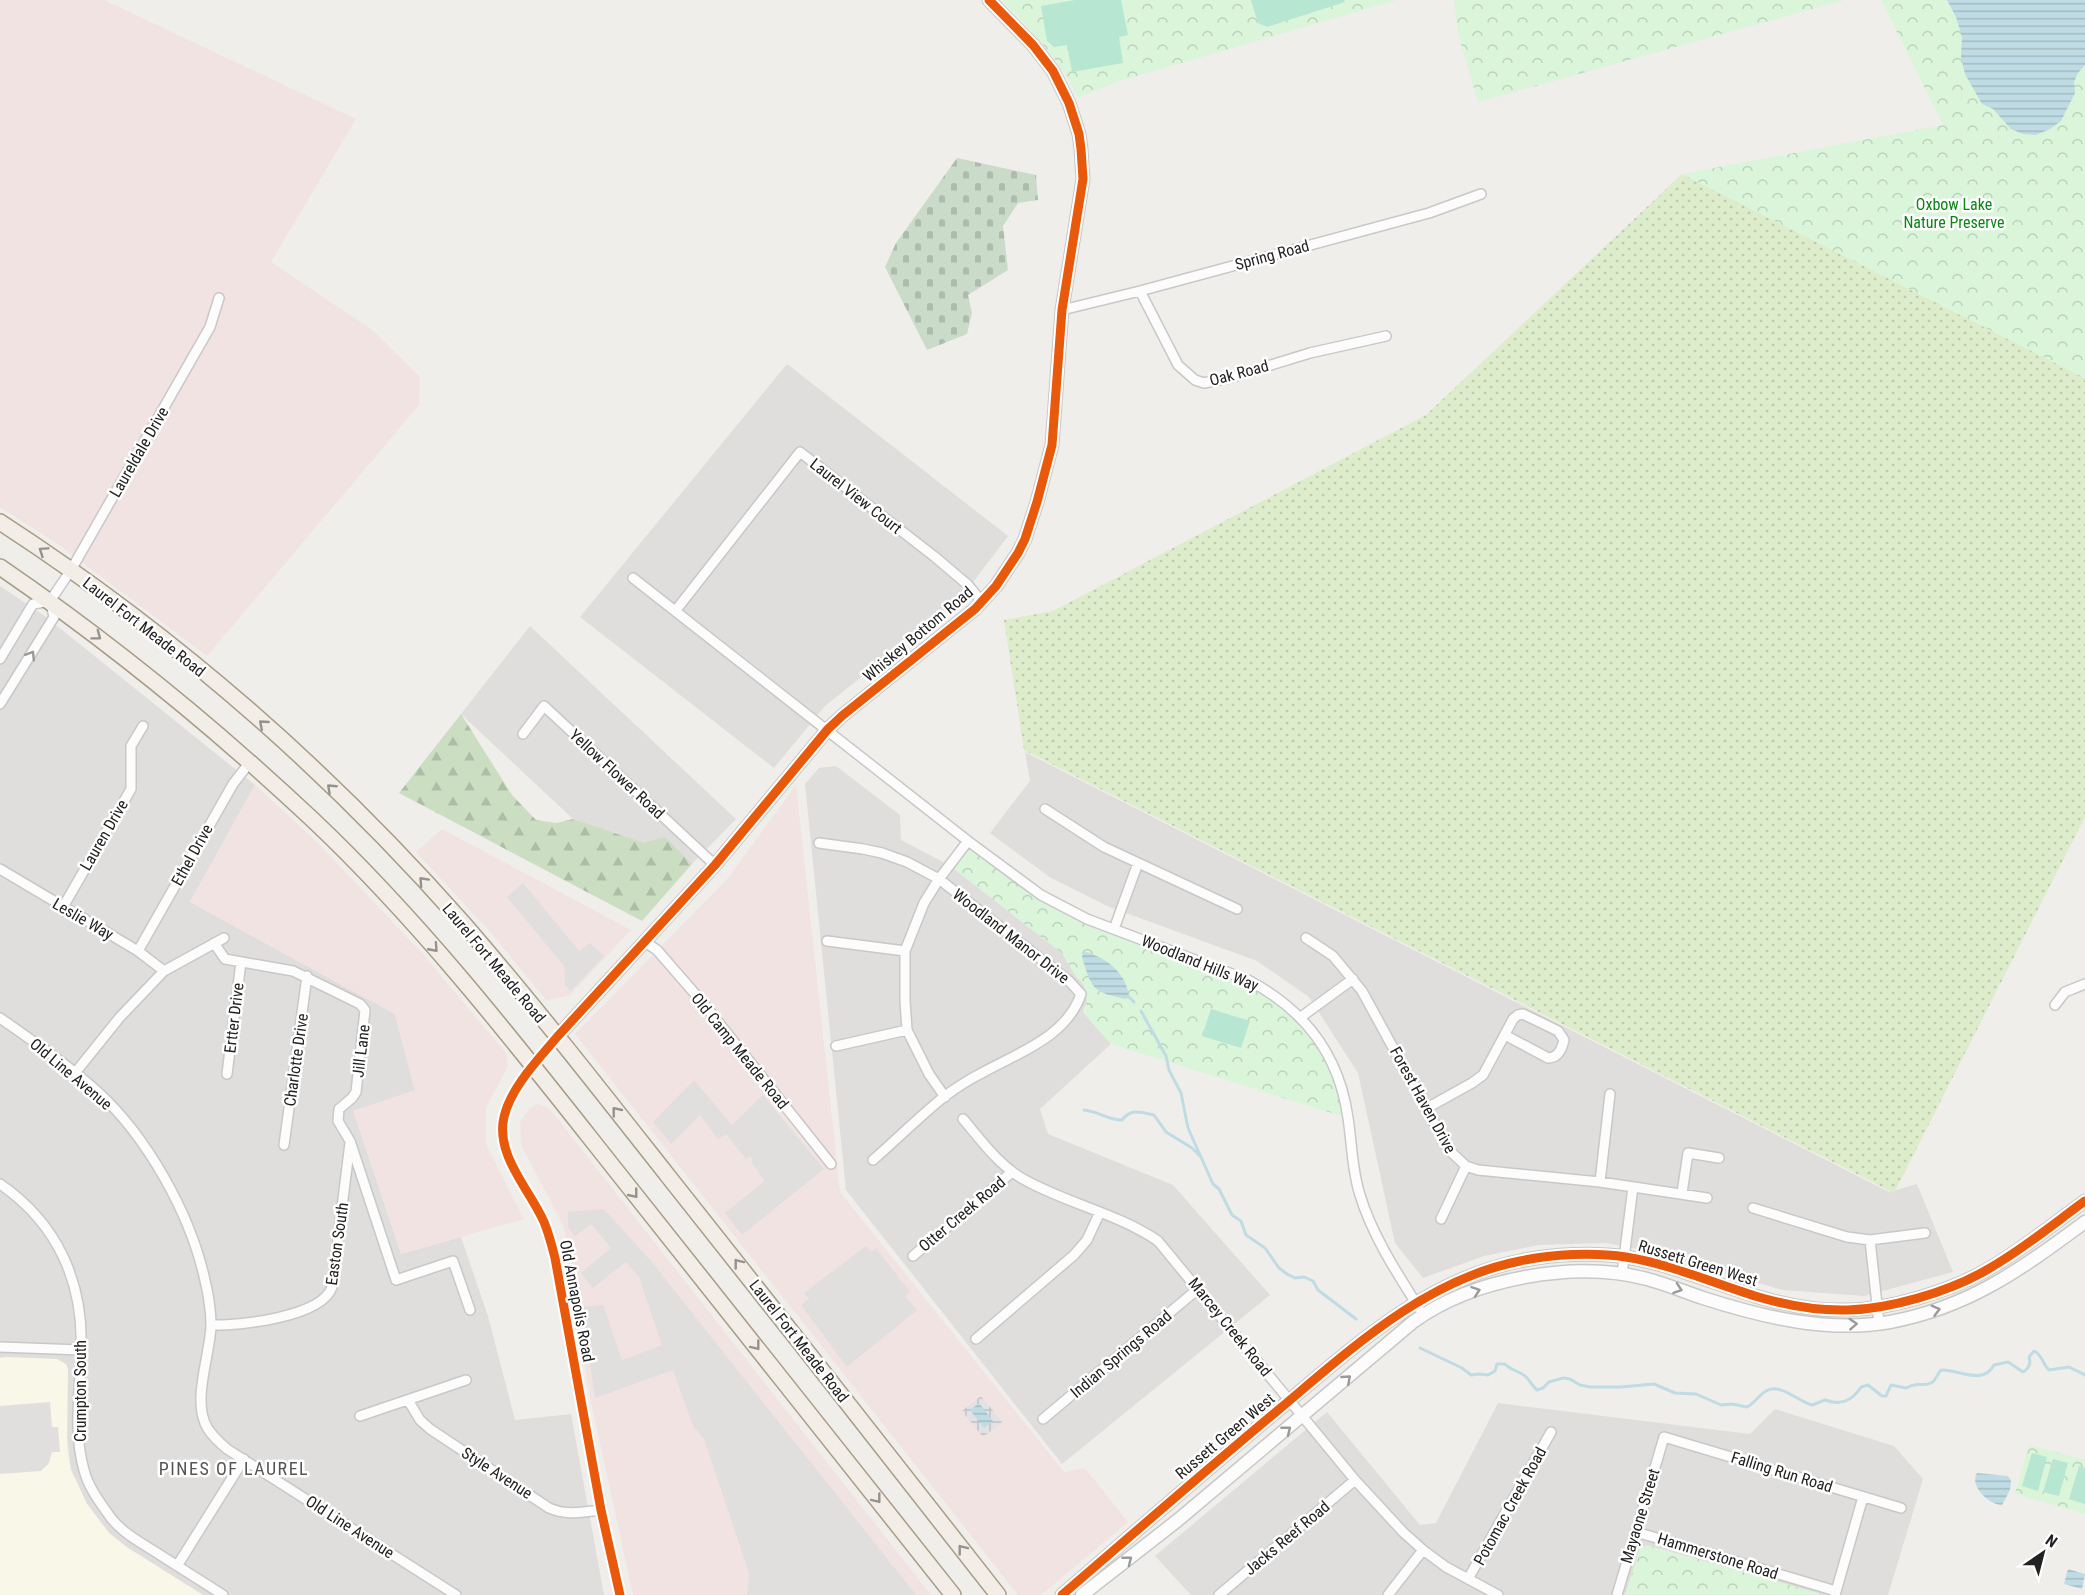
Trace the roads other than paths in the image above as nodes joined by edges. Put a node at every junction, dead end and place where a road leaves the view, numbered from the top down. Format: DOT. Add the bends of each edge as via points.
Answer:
graph roads {
  1 [pos="989,0"];
  2 [pos="1481,194"];
  3 [pos="1140,291"];
  4 [pos="219,298"];
  5 [pos="1062,310"];
  6 [pos="1386,336"];
  7 [pos="0,522"];
  8 [pos="0,567"];
  9 [pos="71,570"];
  10 [pos="633,578"];
  11 [pos="50,601"];
  12 [pos="982,602"];
  13 [pos="675,610"];
  14 [pos="0,659"];
  15 [pos="0,704"];
  16 [pos="143,726"];
  17 [pos="828,729"];
  18 [pos="523,734"];
  19 [pos="250,762"];
  20 [pos="1045,809"];
  21 [pos="968,841"];
  22 [pos="819,843"];
  23 [pos="1138,863"];
  24 [pos="715,866"];
  25 [pos="0,869"];
  26 [pos="939,879"];
  27 [pos="63,907"];
  28 [pos="1237,909"];
  29 [pos="1114,929"];
  30 [pos="224,938"];
  31 [pos="1306,938"];
  32 [pos="828,941"];
  33 [pos="645,942"];
  34 [pos="214,943"];
  35 [pos="138,951"];
  36 [pos="905,951"];
  37 [pos="241,962"];
  38 [pos="164,971"];
  39 [pos="307,976"];
  40 [pos="1353,979"];
  41 [pos="2085,984"];
  42 [pos="2055,1005"];
  43 [pos="1301,1017"];
  44 [pos="0,1018"];
  45 [pos="907,1030"];
  46 [pos="1505,1035"];
  47 [pos="557,1037"];
  48 [pos="836,1046"];
  49 [pos="533,1066"];
  50 [pos="75,1073"];
  51 [pos="227,1074"];
  52 [pos="1610,1094"];
  53 [pos="945,1097"];
  54 [pos="1426,1108"];
  55 [pos="963,1119"];
  56 [pos="350,1141"];
  57 [pos="284,1144"];
  58 [pos="1719,1158"];
  59 [pos="873,1160"];
  60 [pos="831,1164"];
  61 [pos="1466,1166"];
  62 [pos="1012,1172"];
  63 [pos="1600,1182"];
  64 [pos="0,1184"];
  65 [pos="1633,1186"];
  66 [pos="1682,1193"];
  67 [pos="1707,1198"];
  68 [pos="2085,1201"];
  69 [pos="1753,1208"];
  70 [pos="2073,1210"];
  71 [pos="1100,1212"];
  72 [pos="1441,1219"];
  73 [pos="2084,1223"];
  74 [pos="1925,1233"];
  75 [pos="1870,1240"];
  76 [pos="913,1256"];
  77 [pos="1625,1257"];
  78 [pos="1622,1274"];
  79 [pos="1199,1288"];
  80 [pos="1416,1303"];
  81 [pos="1878,1306"];
  82 [pos="470,1310"];
  83 [pos="1424,1316"];
  84 [pos="1879,1323"];
  85 [pos="211,1325"];
  86 [pos="976,1339"];
  87 [pos="0,1347"];
  88 [pos="81,1350"];
  89 [pos="466,1380"];
  90 [pos="408,1400"];
  91 [pos="1290,1401"];
  92 [pos="360,1416"];
  93 [pos="1303,1417"];
  94 [pos="1043,1419"];
  95 [pos="1551,1432"];
  96 [pos="1664,1437"];
  97 [pos="244,1459"];
  98 [pos="1355,1480"];
  99 [pos="1863,1497"];
  100 [pos="1901,1508"];
  101 [pos="602,1510"];
  102 [pos="1636,1532"];
  103 [pos="1423,1550"];
  104 [pos="177,1566"];
  105 [pos="1468,1579"];
  106 [pos="1835,1593"];
  107 [pos="223,1595"];
  108 [pos="456,1595"];
  109 [pos="620,1595"];
  110 [pos="953,1595"];
  111 [pos="998,1595"];
  112 [pos="1062,1595"];
  113 [pos="1082,1595"];
  114 [pos="1219,1595"];
  115 [pos="1388,1595"];
  116 [pos="1498,1595"];
  117 [pos="1617,1595"];
  1 -- 5 [label="street, Whiskey Bottom Road" via="1045,59 1069,103 1079,134 1083,179"];
  2 -- 3 [label="street, Spring Road" via="1429,213"];
  3 -- 5 [label="street, Spring Road"];
  3 -- 6 [label="street, Oak Road" via="1178,365 1204,383"];
  4 -- 9 [label="street, Laureldale Drive" via="210,327"];
  5 -- 12 [label="street, Whiskey Bottom Road" via="1054,428 1037,502 1018,553"];
  9 -- 7 [label="main road, Laurel Fort Meade Road, one-way"];
  8 -- 11 [label="main road, Laurel Fort Meade Road"];
  9 -- 11 [label="street, Laureldale Drive"];
  47 -- 9 [label="main road, Laurel Fort Meade Road, one-way" via="462,923 338,793 220,686"];
  10 -- 13 [label="street"];
  11 -- 14 [label="street" via="33,604"];
  15 -- 11 [label="street, one-way" via="54,617"];
  11 -- 19 [label="main road, Laurel Fort Meade Road, one-way" via="128,659"];
  12 -- 13 [label="street, Laurel View Court" via="935,557 800,452"];
  12 -- 17 [label="street, Whiskey Bottom Road"];
  13 -- 17 [label="street"];
  16 -- 27 [label="street, Lauren Drive" via="131,746 131,789"];
  17 -- 21 [label="street, Woodland Hills Way"];
  17 -- 24 [label="street, Whiskey Bottom Road"];
  18 -- 24 [label="street, Yellow Flower Road" via="544,706"];
  19 -- 35 [label="street, Ethel Drive" via="233,783"];
  19 -- 49 [label="main road, Laurel Fort Meade Road, one-way" via="378,886"];
  20 -- 23 [label="street" via="1104,847"];
  21 -- 26 [label="street"];
  21 -- 29 [label="street, Woodland Hills Way" via="1050,901"];
  22 -- 26 [label="street, Woodland Manor Drive" via="882,854"];
  23 -- 28 [label="street"];
  23 -- 29 [label="street"];
  24 -- 33 [label="street, Whiskey Bottom Road"];
  25 -- 27 [label="street, Leslie Way"];
  26 -- 36 [label="street" via="924,903"];
  26 -- 53 [label="street, Woodland Manor Drive" via="1081,994 1076,1009 1050,1035 978,1074"];
  27 -- 35 [label="street, Leslie Way"];
  29 -- 43 [label="street, Woodland Hills Way" via="1248,980"];
  30 -- 34 [label="street"];
  31 -- 40 [label="street, Forest Haven Drive" via="1333,956"];
  32 -- 36 [label="street"];
  33 -- 47 [label="street, Whiskey Bottom Road"];
  33 -- 60 [label="street, Old Camp Meade Road" via="657,950 702,1003"];
  34 -- 37 [label="street, Jill Lane" via="225,959"];
  34 -- 38 [label="street"];
  35 -- 38 [label="street, Leslie Way"];
  36 -- 45 [label="street"];
  37 -- 39 [label="street, Jill Lane"];
  37 -- 51 [label="street, Ertter Drive"];
  38 -- 50 [label="street"];
  39 -- 56 [label="street, Jill Lane" via="365,1010 356,1092 339,1109 338,1116"];
  39 -- 57 [label="street, Charlotte Drive"];
  40 -- 43 [label="street"];
  40 -- 54 [label="street, Forest Haven Drive"];
  41 -- 42 [label="street" via="2065,992"];
  43 -- 80 [label="street, Woodland Hills Way" via="1325,1049 1344,1092 1359,1193 1367,1215"];
  44 -- 50 [label="street, Old Line Avenue"];
  45 -- 48 [label="street"];
  45 -- 53 [label="street"];
  46 -- 46 [label="street" via="1548,1058 1558,1054 1564,1040 1558,1031 1523,1014 1513,1019"];
  46 -- 54 [label="street" via="1483,1075"];
  47 -- 49 [label="street, Old Annapolis Road"];
  111 -- 47 [label="main road, Laurel Fort Meade Road, one-way"];
  49 -- 101 [label="street, Old Annapolis Road" via="511,1099 502,1129 505,1148 550,1241"];
  49 -- 110 [label="main road, Laurel Fort Meade Road, one-way"];
  50 -- 85 [label="street, Old Line Avenue" via="122,1118 161,1173 180,1209 204,1275"];
  52 -- 63 [label="street"];
  53 -- 59 [label="street, Woodland Manor Drive"];
  54 -- 61 [label="street, Forest Haven Drive" via="1449,1150"];
  55 -- 62 [label="street, Marcey Creek Road"];
  56 -- 82 [label="street, Jill Lane" via="396,1280 453,1261"];
  56 -- 85 [label="street, Easton South" via="330,1294 314,1305 269,1320"];
  58 -- 66 [label="street" via="1688,1154"];
  61 -- 63 [label="street, Forest Haven Drive"];
  61 -- 72 [label="street"];
  62 -- 71 [label="street, Marcey Creek Road"];
  62 -- 76 [label="street, Otter Creek Road"];
  63 -- 65 [label="street, Forest Haven Drive"];
  64 -- 88 [label="street, Crumpton South" via="30,1208 61,1251 73,1277 80,1310"];
  65 -- 66 [label="street, Forest Haven Drive"];
  65 -- 77 [label="street"];
  66 -- 67 [label="street, Forest Haven Drive"];
  68 -- 70 [label="street, Russett Green West"];
  69 -- 75 [label="street" via="1847,1238"];
  70 -- 73 [label="street"];
  70 -- 81 [label="street, Russett Green West" via="1980,1274 1941,1292"];
  71 -- 79 [label="street, Marcey Creek Road" via="1158,1241"];
  71 -- 86 [label="street" via="1087,1240 1074,1255"];
  84 -- 73 [label="street, Russett Green West, one-way" via="1948,1307 1975,1295"];
  74 -- 75 [label="street"];
  75 -- 81 [label="street"];
  77 -- 78 [label="street"];
  77 -- 80 [label="street, Russett Green West" via="1521,1260 1458,1279"];
  77 -- 81 [label="street, Russett Green West" via="1788,1304 1849,1310"];
  83 -- 78 [label="street, Russett Green West, one-way" via="1445,1303 1504,1282 1558,1273"];
  78 -- 84 [label="street, Russett Green West, one-way" via="1798,1323"];
  79 -- 91 [label="street, Marcey Creek Road"];
  79 -- 94 [label="street, Indian Springs Road"];
  80 -- 83 [label="street, Woodland Hills Way"];
  80 -- 91 [label="street, Russett Green West"];
  81 -- 84 [label="street"];
  93 -- 83 [label="street, Russett Green West, one-way"];
  85 -- 97 [label="street, Old Line Avenue" via="202,1392 203,1417 216,1438"];
  87 -- 88 [label="street"];
  88 -- 104 [label="street, Crumpton South" via="78,1415 84,1473 113,1520"];
  89 -- 90 [label="street"];
  90 -- 92 [label="street"];
  90 -- 101 [label="street, Style Avenue" via="430,1429 549,1508 571,1514"];
  91 -- 93 [label="street, Marcey Creek Road"];
  91 -- 112 [label="street, Russett Green West"];
  93 -- 98 [label="street, Marcey Creek Road"];
  113 -- 93 [label="street, Russett Green West, one-way"];
  95 -- 105 [label="street, Potomac Creek Road"];
  96 -- 99 [label="street, Falling Run Road"];
  96 -- 102 [label="street, Mayaone Street"];
  97 -- 104 [label="street"];
  97 -- 108 [label="street, Old Line Avenue"];
  98 -- 103 [label="street, Marcey Creek Road"];
  98 -- 114 [label="street, Jacks Reef Road"];
  99 -- 100 [label="street, Falling Run Road"];
  99 -- 106 [label="street"];
  101 -- 109 [label="street, Old Annapolis Road"];
  102 -- 106 [label="street, Hammerstone Road"];
  102 -- 117 [label="street, Mayaone Street"];
  103 -- 105 [label="street, Marcey Creek Road"];
  103 -- 115 [label="street"];
  104 -- 107 [label="street, Crumpton South"];
  105 -- 116 [label="street, Marcey Creek Road"];
}
